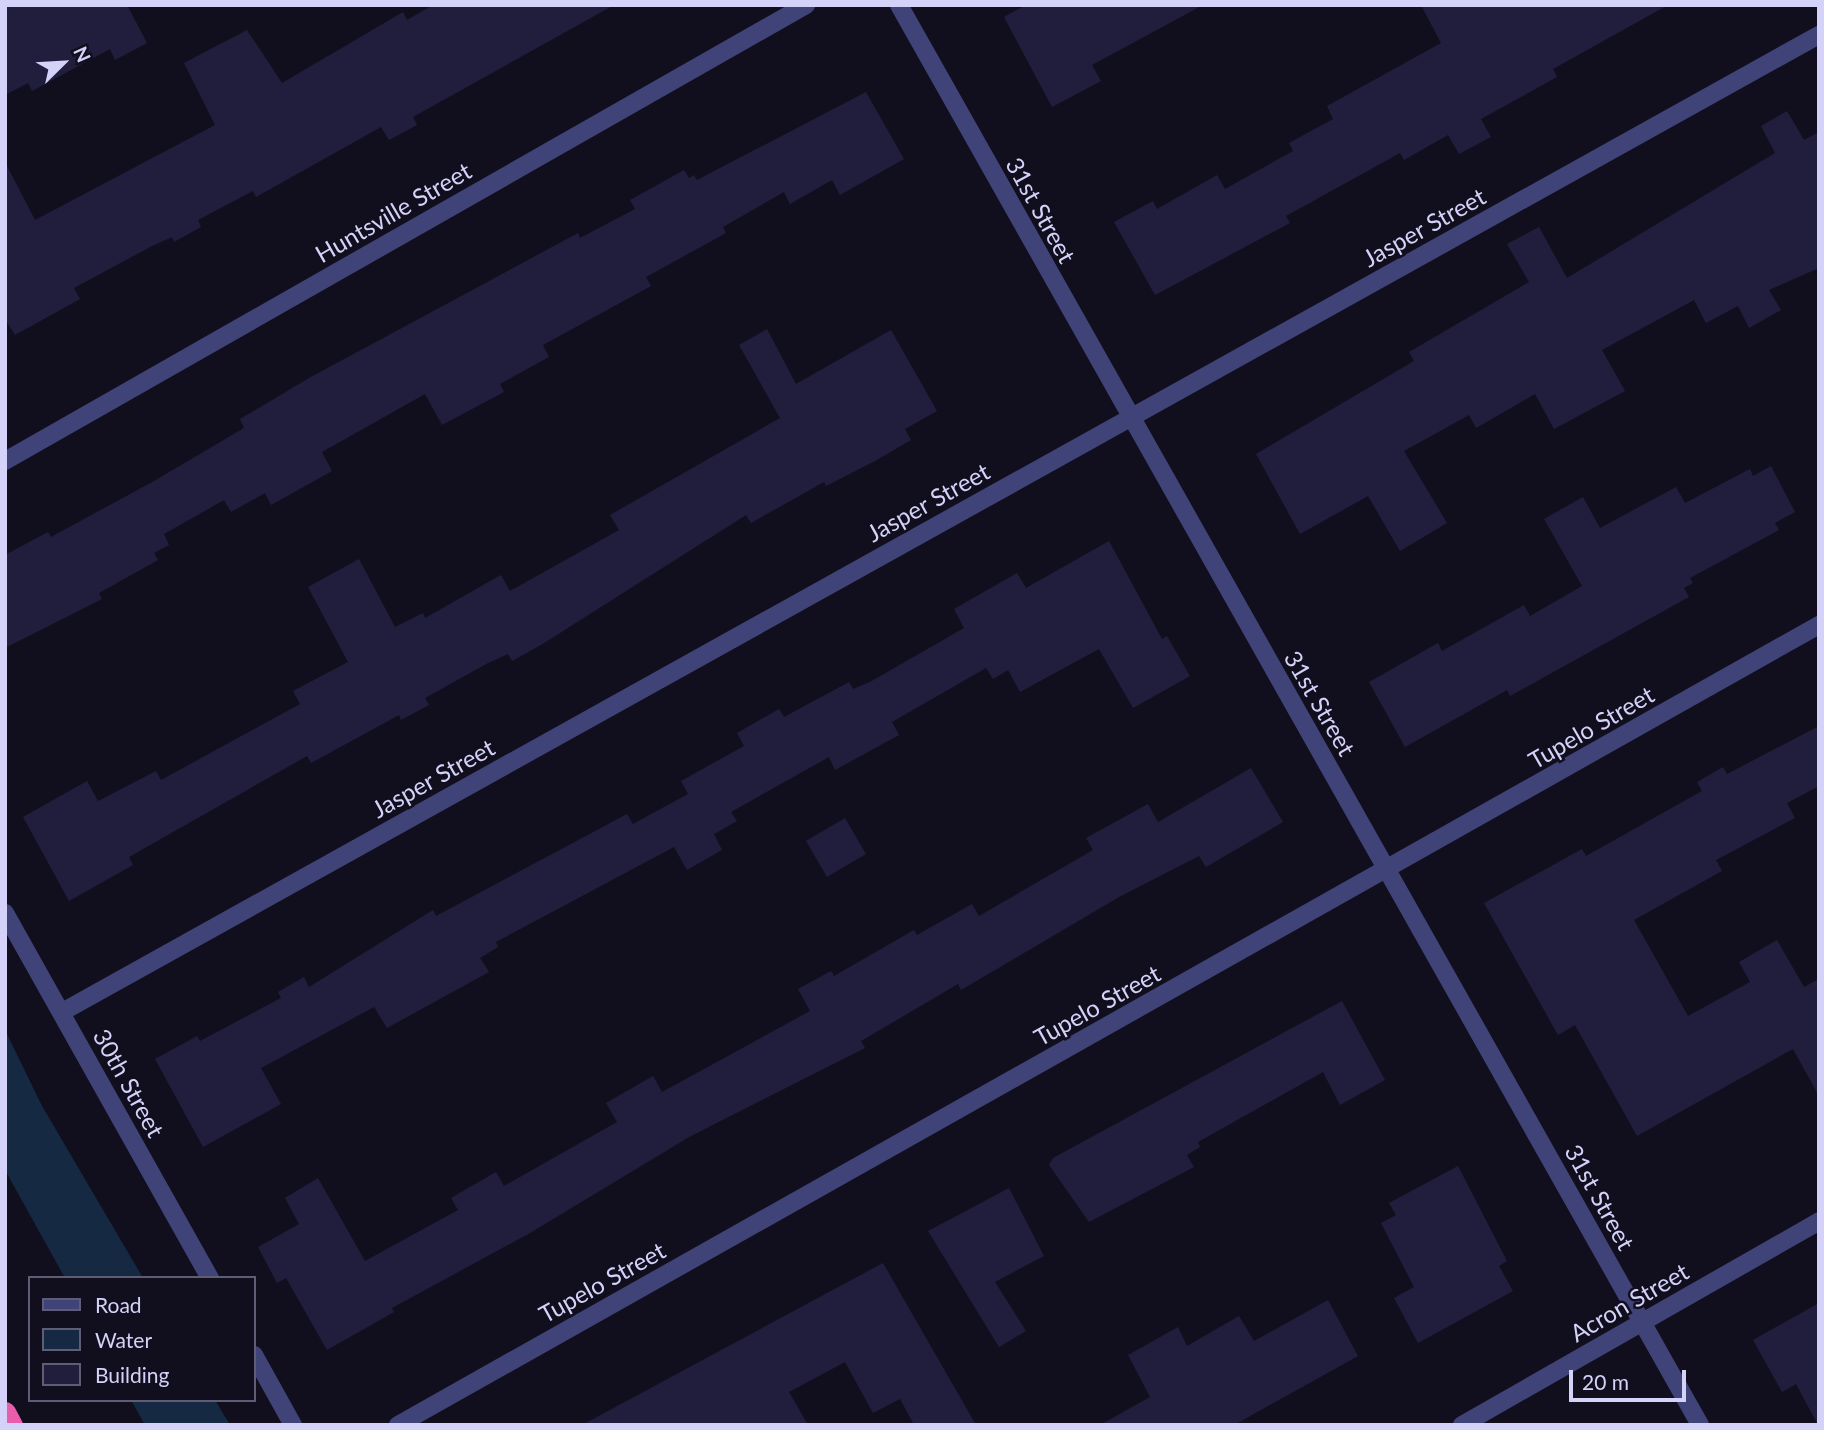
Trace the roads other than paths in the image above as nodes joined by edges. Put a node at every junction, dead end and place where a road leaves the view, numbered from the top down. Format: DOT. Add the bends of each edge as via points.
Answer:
graph roads {
  1 [pos="806,5"];
  2 [pos="899,5"];
  3 [pos="1819,35"];
  4 [pos="1129,419"];
  5 [pos="5,461"];
  6 [pos="1819,625"];
  7 [pos="1387,871"];
  8 [pos="5,913"];
  9 [pos="61,1012"];
  10 [pos="1819,1221"];
  11 [pos="209,1276"];
  12 [pos="1643,1323"];
  13 [pos="256,1359"];
  14 [pos="5,1412"];
  15 [pos="12,1425"];
  16 [pos="293,1425"];
  17 [pos="398,1425"];
  18 [pos="1462,1425"];
  19 [pos="1700,1425"];
  1 -- 5 [label="street, Huntsville Street"];
  2 -- 4 [label="street, 31st Street"];
  3 -- 4 [label="street, Jasper Street"];
  4 -- 7 [label="street, 31st Street"];
  4 -- 9 [label="street, Jasper Street"];
  6 -- 7 [label="street, Tupelo Street"];
  7 -- 12 [label="street, 31st Street"];
  7 -- 17 [label="street, Tupelo Street"];
  8 -- 9 [label="street, 30th Street"];
  9 -- 11 [label="street, 30th Street"];
  10 -- 12 [label="street, Acron Street"];
  12 -- 18 [label="street, Acron Street"];
  12 -- 19 [label="street, 31st Street"];
  13 -- 16 [label="street"];
  14 -- 15 [label="highway"];
}
